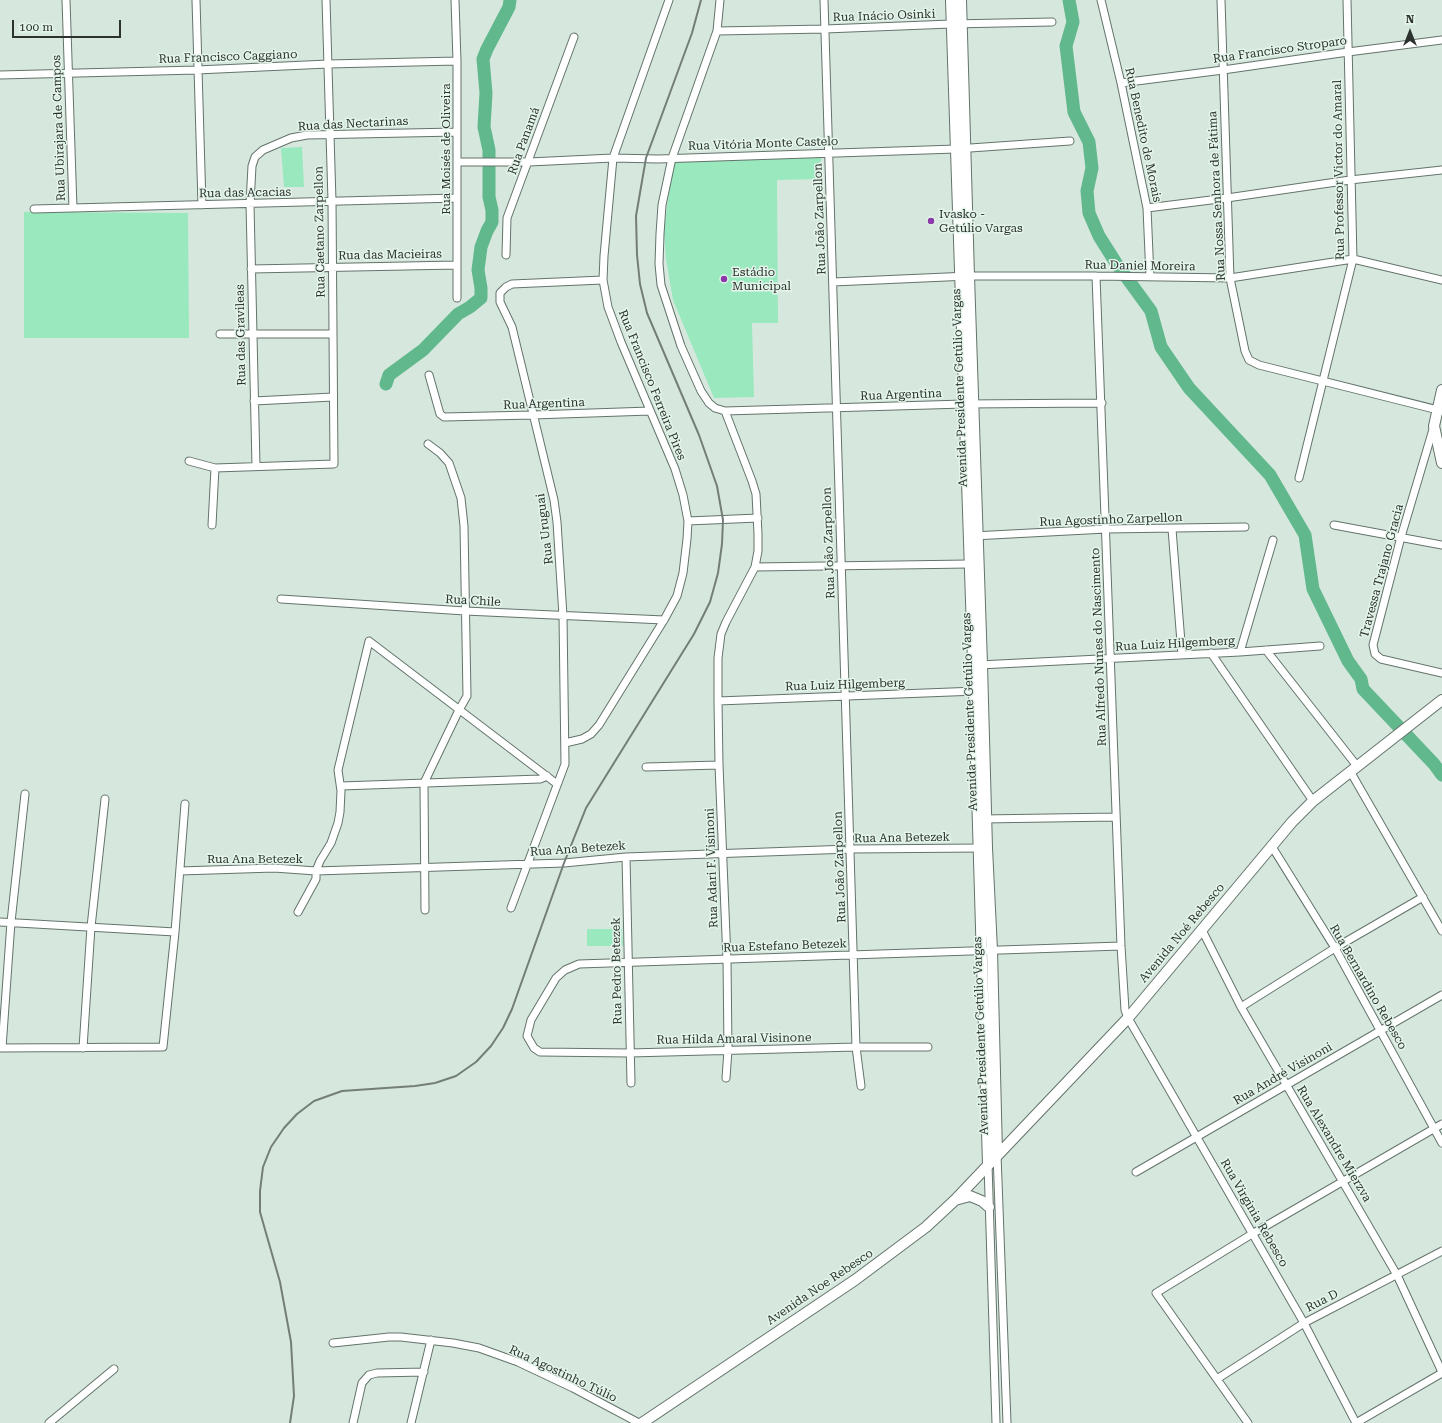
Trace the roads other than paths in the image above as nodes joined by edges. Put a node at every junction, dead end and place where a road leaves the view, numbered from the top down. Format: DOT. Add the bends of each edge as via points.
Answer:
graph roads {
  1 [pos="66,0"];
  2 [pos="196,0"];
  3 [pos="326,0"];
  4 [pos="455,0"];
  5 [pos="669,0"];
  6 [pos="720,0"];
  7 [pos="824,0"];
  8 [pos="951,0"];
  9 [pos="961,0"];
  10 [pos="1101,0"];
  11 [pos="1221,0"];
  12 [pos="1347,0"];
  13 [pos="1052,22"];
  14 [pos="951,24"];
  15 [pos="962,24"];
  16 [pos="825,29"];
  17 [pos="717,31"];
  18 [pos="574,36"];
  19 [pos="1442,40"];
  20 [pos="1348,52"];
  21 [pos="457,61"];
  22 [pos="328,64"];
  23 [pos="198,70"];
  24 [pos="1223,70"];
  25 [pos="69,72"];
  26 [pos="0,75"];
  27 [pos="1121,83"];
  28 [pos="456,132"];
  29 [pos="329,134"];
  30 [pos="1070,141"];
  31 [pos="960,149"];
  32 [pos="829,152"];
  33 [pos="613,158"];
  34 [pos="672,158"];
  35 [pos="457,162"];
  36 [pos="529,162"];
  37 [pos="1442,170"];
  38 [pos="1350,180"];
  39 [pos="457,198"];
  40 [pos="1226,198"];
  41 [pos="332,201"];
  42 [pos="250,204"];
  43 [pos="202,205"];
  44 [pos="73,208"];
  45 [pos="1147,208"];
  46 [pos="34,209"];
  47 [pos="506,255"];
  48 [pos="1353,259"];
  49 [pos="457,265"];
  50 [pos="332,267"];
  51 [pos="251,269"];
  52 [pos="964,276"];
  53 [pos="1096,276"];
  54 [pos="1150,277"];
  55 [pos="1230,278"];
  56 [pos="603,280"];
  57 [pos="1442,280"];
  58 [pos="834,282"];
  59 [pos="457,298"];
  60 [pos="220,334"];
  61 [pos="252,334"];
  62 [pos="332,334"];
  63 [pos="429,375"];
  64 [pos="1324,381"];
  65 [pos="1442,390"];
  66 [pos="333,397"];
  67 [pos="254,401"];
  68 [pos="1102,402"];
  69 [pos="969,404"];
  70 [pos="836,409"];
  71 [pos="650,411"];
  72 [pos="725,411"];
  73 [pos="1439,411"];
  74 [pos="533,415"];
  75 [pos="1434,426"];
  76 [pos="428,444"];
  77 [pos="189,461"];
  78 [pos="1442,463"];
  79 [pos="256,466"];
  80 [pos="215,468"];
  81 [pos="1299,478"];
  82 [pos="758,518"];
  83 [pos="688,521"];
  84 [pos="212,525"];
  85 [pos="1334,525"];
  86 [pos="1245,527"];
  87 [pos="1106,529"];
  88 [pos="1172,529"];
  89 [pos="973,536"];
  90 [pos="1401,537"];
  91 [pos="1273,540"];
  92 [pos="1442,545"];
  93 [pos="969,564"];
  94 [pos="755,567"];
  95 [pos="841,567"];
  96 [pos="281,599"];
  97 [pos="466,612"];
  98 [pos="563,616"];
  99 [pos="664,620"];
  100 [pos="1320,646"];
  101 [pos="1266,650"];
  102 [pos="1240,652"];
  103 [pos="1211,653"];
  104 [pos="1182,655"];
  105 [pos="1111,658"];
  106 [pos="978,665"];
  107 [pos="1442,673"];
  108 [pos="978,691"];
  109 [pos="846,696"];
  110 [pos="1442,700"];
  111 [pos="718,701"];
  112 [pos="459,710"];
  113 [pos="565,743"];
  114 [pos="719,765"];
  115 [pos="646,767"];
  116 [pos="1354,768"];
  117 [pos="547,776"];
  118 [pos="424,783"];
  119 [pos="557,784"];
  120 [pos="341,786"];
  121 [pos="24,794"];
  122 [pos="105,799"];
  123 [pos="1313,801"];
  124 [pos="185,804"];
  125 [pos="1116,817"];
  126 [pos="982,819"];
  127 [pos="1271,845"];
  128 [pos="982,848"];
  129 [pos="850,849"];
  130 [pos="723,854"];
  131 [pos="626,857"];
  132 [pos="528,864"];
  133 [pos="425,867"];
  134 [pos="180,871"];
  135 [pos="316,871"];
  136 [pos="1423,897"];
  137 [pos="511,908"];
  138 [pos="425,910"];
  139 [pos="298,912"];
  140 [pos="0,922"];
  141 [pos="11,922"];
  142 [pos="91,927"];
  143 [pos="1202,930"];
  144 [pos="1442,931"];
  145 [pos="175,932"];
  146 [pos="1121,946"];
  147 [pos="1335,948"];
  148 [pos="981,950"];
  149 [pos="992,950"];
  150 [pos="854,954"];
  151 [pos="727,960"];
  152 [pos="628,963"];
  153 [pos="1442,995"];
  154 [pos="1241,1007"];
  155 [pos="1128,1018"];
  156 [pos="1381,1030"];
  157 [pos="856,1047"];
  158 [pos="928,1047"];
  159 [pos="1,1048"];
  160 [pos="83,1048"];
  161 [pos="728,1050"];
  162 [pos="540,1052"];
  163 [pos="630,1053"];
  164 [pos="726,1078"];
  165 [pos="631,1084"];
  166 [pos="861,1086"];
  167 [pos="1287,1086"];
  168 [pos="1442,1124"];
  169 [pos="1434,1129"];
  170 [pos="1198,1137"];
  171 [pos="1442,1143"];
  172 [pos="997,1154"];
  173 [pos="988,1164"];
  174 [pos="1136,1172"];
  175 [pos="1344,1182"];
  176 [pos="955,1200"];
  177 [pos="989,1207"];
  178 [pos="1252,1234"];
  179 [pos="1442,1251"];
  180 [pos="1397,1275"];
  181 [pos="1003,1316"];
  182 [pos="993,1317"];
  183 [pos="1304,1323"];
  184 [pos="431,1340"];
  185 [pos="333,1343"];
  186 [pos="114,1368"];
  187 [pos="424,1372"];
  188 [pos="1442,1372"];
  189 [pos="1216,1379"];
  190 [pos="49,1423"];
  191 [pos="353,1423"];
  192 [pos="411,1423"];
  193 [pos="638,1423"];
  194 [pos="642,1423"];
  195 [pos="996,1423"];
  196 [pos="1007,1423"];
  197 [pos="1248,1423"];
  198 [pos="1356,1423"];
  1 -- 25 [label="street, Rua Ubirajara de Campos"];
  2 -- 23 [label="street"];
  3 -- 22 [label="street, Rua Caetano Zarpellon"];
  4 -- 21 [label="street, Rua Moisés de Oliveira"];
  5 -- 33 [label="street, Rua Francisco Ferreira Pires"];
  6 -- 17 [label="street"];
  7 -- 16 [label="street, Rua João Zarpellon"];
  8 -- 14 [label="main road, Avenida Presidente Getúlio Vargas"];
  9 -- 15 [label="main road, Avenida Presidente Getúlio Vargas"];
  10 -- 27 [label="street, Rua Benedito de Morais"];
  11 -- 24 [label="street, Rua Nossa Senhora de Fátima"];
  12 -- 20 [label="street, Rua Professor Victor do Amaral"];
  13 -- 15 [label="street, Rua Inácio Osinki"];
  14 -- 15 [label="street, Rua Inácio Osinki"];
  14 -- 16 [label="street, Rua Inácio Osinki"];
  14 -- 31 [label="main road, Avenida Presidente Getúlio Vargas"];
  15 -- 31 [label="main road, Avenida Presidente Getúlio Vargas"];
  16 -- 17 [label="street, Rua Inácio Osinki"];
  16 -- 32 [label="street, Rua João Zarpellon"];
  17 -- 34 [label="street"];
  18 -- 36 [label="street, Rua Panamá"];
  19 -- 20 [label="street, Rua Francisco Stroparo"];
  20 -- 24 [label="street, Rua Francisco Stroparo"];
  20 -- 38 [label="street, Rua Professor Victor do Amaral"];
  21 -- 22 [label="street, Rua Francisco Caggiano"];
  21 -- 28 [label="street, Rua Moisés de Oliveira"];
  22 -- 23 [label="street, Rua Francisco Caggiano"];
  22 -- 29 [label="street, Rua Caetano Zarpellon"];
  23 -- 25 [label="street, Rua Francisco Caggiano"];
  23 -- 43 [label="street"];
  24 -- 27 [label="street, Rua Francisco Stroparo"];
  24 -- 40 [label="street, Rua Nossa Senhora de Fátima"];
  25 -- 26 [label="street, Rua Francisco Caggiano"];
  25 -- 44 [label="street, Rua Ubirajara de Campos"];
  27 -- 45 [label="street, Rua Benedito de Morais"];
  28 -- 29 [label="street, Rua das Nectarinas"];
  28 -- 35 [label="street, Rua Moisés de Oliveira"];
  29 -- 41 [label="street, Rua Caetano Zarpellon"];
  29 -- 42 [label="street, Rua das Nectarinas" via="292,138 263,150 255,157 252,166"];
  30 -- 31 [label="street, Rua Vitória Monte Castelo"];
  31 -- 32 [label="street, Rua Vitória Monte Castelo"];
  31 -- 52 [label="main road, Avenida Presidente Getúlio Vargas"];
  32 -- 34 [label="street, Rua Vitória Monte Castelo"];
  32 -- 58 [label="street, Rua João Zarpellon"];
  33 -- 34 [label="street, Rua Vitória Monte Castelo"];
  33 -- 36 [label="street, Rua Vitória Monte Castelo"];
  33 -- 56 [label="street, Rua Francisco Ferreira Pires"];
  34 -- 72 [label="street" via="662,205 659,264 662,285 681,346 701,391 715,408"];
  35 -- 36 [label="street, Rua Vitória Monte Castelo"];
  35 -- 39 [label="street, Rua Moisés de Oliveira"];
  36 -- 47 [label="street, Rua Panamá" via="507,218"];
  37 -- 38 [label="street"];
  38 -- 40 [label="street"];
  38 -- 48 [label="street, Rua Professor Victor do Amaral"];
  39 -- 41 [label="street, Rua das Acacias"];
  39 -- 49 [label="street, Rua Moisés de Oliveira"];
  40 -- 45 [label="street"];
  40 -- 55 [label="street, Rua Nossa Senhora de Fátima"];
  41 -- 42 [label="street, Rua das Acacias"];
  41 -- 50 [label="street, Rua Caetano Zarpellon"];
  42 -- 43 [label="street, Rua das Acacias"];
  42 -- 51 [label="street, Rua das Gravileas"];
  43 -- 44 [label="street, Rua das Acacias"];
  44 -- 46 [label="street, Rua das Acacias"];
  45 -- 54 [label="street, Rua Benedito de Morais"];
  48 -- 55 [label="street, Rua Daniel Moreira"];
  48 -- 57 [label="street, Rua Daniel Moreira"];
  48 -- 64 [label="street, Rua Professor Victor do Amaral"];
  49 -- 50 [label="street, Rua das Macieiras"];
  49 -- 59 [label="street, Rua Moisés de Oliveira"];
  50 -- 51 [label="street, Rua das Macieiras"];
  50 -- 62 [label="street, Rua Caetano Zarpellon"];
  51 -- 61 [label="street, Rua das Gravileas"];
  52 -- 53 [label="street, Rua Daniel Moreira"];
  52 -- 58 [label="street, Rua Daniel Moreira"];
  52 -- 69 [label="main road, Avenida Presidente Getúlio Vargas"];
  53 -- 54 [label="street, Rua Daniel Moreira"];
  53 -- 68 [label="street, Rua Alfredo Nunes do Nascimento"];
  54 -- 55 [label="street, Rua Daniel Moreira"];
  55 -- 64 [label="street, Rua Nossa Senhora de Fátima" via="1244,351 1249,360 1259,365"];
  56 -- 71 [label="street, Rua Francisco Ferreira Pires" via="608,307"];
  56 -- 74 [label="street, Rua Uruguai" via="512,284 500,293 500,302 512,327"];
  58 -- 70 [label="street, Rua João Zarpellon"];
  60 -- 61 [label="street"];
  61 -- 62 [label="street"];
  61 -- 67 [label="street, Rua das Gravileas"];
  62 -- 66 [label="street, Rua Caetano Zarpellon"];
  63 -- 74 [label="street, Rua Argentina" via="440,414 444,417"];
  64 -- 73 [label="street"];
  64 -- 81 [label="street, Rua Professor Victor do Amaral"];
  65 -- 73 [label="main road"];
  66 -- 67 [label="street"];
  66 -- 79 [label="street, Rua Caetano Zarpellon" via="334,464"];
  67 -- 79 [label="street, Rua das Gravileas"];
  68 -- 69 [label="street, Rua Argentina"];
  68 -- 87 [label="street, Rua Alfredo Nunes do Nascimento"];
  69 -- 70 [label="street, Rua Argentina"];
  69 -- 89 [label="main road, Avenida Presidente Getúlio Vargas"];
  70 -- 72 [label="street, Rua Argentina"];
  70 -- 95 [label="street, Rua João Zarpellon"];
  71 -- 74 [label="street, Rua Argentina"];
  71 -- 83 [label="street, Rua Francisco Ferreira Pires" via="675,469"];
  72 -- 82 [label="street, Rua Adari F. Visinoni" via="752,481"];
  73 -- 75 [label="main road"];
  74 -- 98 [label="street, Rua Uruguai" via="554,500"];
  75 -- 78 [label="main road"];
  75 -- 90 [label="street, Travessa Trajano Gracia"];
  76 -- 97 [label="street" via="449,463 461,498"];
  77 -- 80 [label="street"];
  79 -- 80 [label="street"];
  80 -- 84 [label="street"];
  82 -- 83 [label="street"];
  82 -- 94 [label="street, Rua Adari F. Visinoni" via="758,551"];
  83 -- 99 [label="street, Rua Francisco Ferreira Pires" via="683,573 676,596"];
  85 -- 90 [label="street"];
  86 -- 88 [label="street, Rua Agostinho Zarpellon"];
  87 -- 88 [label="street, Rua Agostinho Zarpellon"];
  87 -- 89 [label="street, Rua Agostinho Zarpellon"];
  87 -- 105 [label="street, Rua Alfredo Nunes do Nascimento"];
  88 -- 104 [label="street"];
  89 -- 93 [label="main road, Avenida Presidente Getúlio Vargas"];
  89 -- 106 [label="main road, Avenida Presidente Getúlio Vargas"];
  90 -- 92 [label="street"];
  90 -- 107 [label="street, Travessa Trajano Gracia" via="1373,645 1375,654 1381,659"];
  91 -- 102 [label="street"];
  93 -- 95 [label="street"];
  93 -- 106 [label="main road, Avenida Presidente Getúlio Vargas"];
  94 -- 95 [label="street"];
  94 -- 111 [label="street, Rua Adari F. Visinoni" via="721,634"];
  95 -- 109 [label="street, Rua João Zarpellon"];
  96 -- 97 [label="street, Rua Chile"];
  97 -- 98 [label="street, Rua Chile"];
  97 -- 112 [label="street" via="467,696"];
  98 -- 99 [label="street, Rua Chile"];
  98 -- 113 [label="street, Rua Uruguai"];
  99 -- 113 [label="street, Rua Francisco Ferreira Pires" via="599,725 582,739"];
  100 -- 101 [label="street, Rua Luiz Hilgemberg"];
  101 -- 102 [label="street, Rua Luiz Hilgemberg"];
  101 -- 116 [label="street"];
  102 -- 103 [label="street, Rua Luiz Hilgemberg"];
  103 -- 104 [label="street, Rua Luiz Hilgemberg"];
  103 -- 123 [label="street"];
  104 -- 105 [label="street, Rua Luiz Hilgemberg"];
  105 -- 106 [label="street, Rua Luiz Hilgemberg"];
  105 -- 125 [label="street, Rua Alfredo Nunes do Nascimento"];
  106 -- 108 [label="main road, Avenida Presidente Getúlio Vargas"];
  108 -- 109 [label="street, Rua Luiz Hilgemberg"];
  108 -- 126 [label="main road, Avenida Presidente Getúlio Vargas"];
  109 -- 111 [label="street, Rua Luiz Hilgemberg"];
  109 -- 129 [label="street, Rua João Zarpellon"];
  110 -- 116 [label="main road, Avenida Noé Rebesco"];
  111 -- 114 [label="street, Rua Adari F. Visinoni"];
  112 -- 117 [label="street"];
  112 -- 118 [label="street"];
  112 -- 120 [label="street" via="369,641 338,770"];
  113 -- 119 [label="street, Rua Uruguai" via="564,764"];
  114 -- 115 [label="street"];
  114 -- 130 [label="street, Rua Adari F. Visinoni"];
  116 -- 123 [label="main road, Avenida Noé Rebesco"];
  116 -- 136 [label="street"];
  117 -- 118 [label="street" via="540,779"];
  117 -- 119 [label="street"];
  118 -- 120 [label="street"];
  118 -- 133 [label="street"];
  119 -- 132 [label="street, Rua Uruguai"];
  120 -- 135 [label="street" via="338,823"];
  121 -- 141 [label="street"];
  122 -- 142 [label="street"];
  123 -- 127 [label="main road, Avenida Noé Rebesco"];
  124 -- 134 [label="street"];
  125 -- 126 [label="street"];
  125 -- 146 [label="street, Rua Alfredo Nunes do Nascimento"];
  126 -- 128 [label="main road, Avenida Presidente Getúlio Vargas"];
  127 -- 143 [label="main road, Avenida Noé Rebesco"];
  127 -- 147 [label="street, Rua Bernardino Rebesco"];
  128 -- 129 [label="street, Rua Ana Betezek"];
  128 -- 148 [label="main road, Avenida Presidente Getúlio Vargas"];
  128 -- 149 [label="main road, Avenida Presidente Getúlio Vargas"];
  129 -- 130 [label="street, Rua Ana Betezek"];
  129 -- 150 [label="street, Rua João Zarpellon"];
  130 -- 131 [label="street, Rua Ana Betezek"];
  130 -- 151 [label="street, Rua Adari F. Visinoni"];
  131 -- 132 [label="street, Rua Ana Betezek"];
  131 -- 152 [label="street, Rua Pedro Betezek"];
  132 -- 133 [label="street, Rua Ana Betezek"];
  132 -- 137 [label="street, Rua Uruguai"];
  133 -- 135 [label="street, Rua Ana Betezek"];
  133 -- 138 [label="street"];
  134 -- 135 [label="street, Rua Ana Betezek" via="274,868"];
  134 -- 145 [label="street"];
  135 -- 139 [label="street" via="316,879"];
  136 -- 144 [label="street"];
  136 -- 147 [label="street"];
  140 -- 141 [label="street"];
  141 -- 142 [label="street"];
  141 -- 159 [label="street"];
  142 -- 145 [label="street"];
  142 -- 160 [label="street"];
  143 -- 154 [label="street, Rua Alexandre Mierzva"];
  143 -- 155 [label="main road, Avenida Noé Rebesco"];
  145 -- 160 [label="street" via="163,1047"];
  146 -- 149 [label="street, Rua Estefano Betezek"];
  146 -- 155 [label="street, Rua Alfredo Nunes do Nascimento" via="1124,1001"];
  147 -- 154 [label="street"];
  147 -- 156 [label="street, Rua Bernardino Rebesco"];
  148 -- 149 [label="street, Rua Estefano Betezek"];
  148 -- 150 [label="street, Rua Estefano Betezek"];
  148 -- 173 [label="main road, Avenida Presidente Getúlio Vargas"];
  149 -- 172 [label="main road, Avenida Presidente Getúlio Vargas"];
  150 -- 151 [label="street, Rua Estefano Betezek"];
  150 -- 157 [label="street, Rua João Zarpellon"];
  151 -- 152 [label="street, Rua Estefano Betezek"];
  151 -- 161 [label="street, Rua Adari F. Visinoni"];
  152 -- 162 [label="street, Rua Estefano Betezek" via="579,964 565,970 556,978 531,1020 527,1036 534,1048"];
  152 -- 163 [label="street, Rua Pedro Betezek"];
  153 -- 156 [label="street, Rua André Visinoni"];
  154 -- 167 [label="street, Rua Alexandre Mierzva"];
  155 -- 170 [label="street, Rua Virginia Rebesco"];
  155 -- 172 [label="main road, Avenida Noé Rebesco"];
  156 -- 167 [label="street, Rua André Visinoni"];
  156 -- 169 [label="street, Rua Bernardino Rebesco"];
  157 -- 158 [label="street, Rua Hilda Amaral Visinone"];
  157 -- 161 [label="street, Rua Hilda Amaral Visinone"];
  157 -- 166 [label="street, Rua João Zarpellon"];
  159 -- 160 [label="street"];
  161 -- 163 [label="street, Rua Hilda Amaral Visinone"];
  161 -- 164 [label="street, Rua Adari F. Visinoni"];
  162 -- 163 [label="street, Rua Hilda Amaral Visinone"];
  163 -- 165 [label="street, Rua Pedro Betezek"];
  167 -- 170 [label="street, Rua André Visinoni"];
  167 -- 175 [label="street, Rua Alexandre Mierzva"];
  168 -- 169 [label="street"];
  169 -- 171 [label="street, Rua Bernardino Rebesco"];
  169 -- 175 [label="street"];
  170 -- 174 [label="street, Rua André Visinoni"];
  170 -- 178 [label="street, Rua Virginia Rebesco"];
  172 -- 173 [label="main road, Avenida Noe Rebesco"];
  172 -- 181 [label="street, Avenida Presidente Getúlio Vargas"];
  173 -- 176 [label="main road, Avenida Noe Rebesco"];
  173 -- 177 [label="street, Avenida Presidente Getúlio Vargas"];
  175 -- 178 [label="street"];
  175 -- 180 [label="street, Rua Alexandre Mierzva"];
  176 -- 177 [label="main road" via="970,1196"];
  176 -- 194 [label="main road, Avenida Noe Rebesco" via="926,1227 855,1280"];
  177 -- 182 [label="street, Avenida Presidente Getúlio Vargas"];
  178 -- 183 [label="street, Rua Virginia Rebesco"];
  178 -- 189 [label="street" via="1156,1293"];
  179 -- 180 [label="street, Rua D"];
  180 -- 183 [label="street, Rua D"];
  180 -- 188 [label="street, Rua Alexandre Mierzva"];
  181 -- 182 [label="street"];
  181 -- 196 [label="street, Avenida Presidente Getúlio Vargas"];
  182 -- 195 [label="street, Avenida Presidente Getúlio Vargas"];
  183 -- 189 [label="street, Rua D"];
  183 -- 198 [label="street, Rua Virginia Rebesco"];
  184 -- 185 [label="street, Rua Agostinho Túlio" via="389,1337"];
  184 -- 187 [label="street"];
  184 -- 193 [label="street, Rua Agostinho Túlio" via="479,1348 518,1362"];
  186 -- 190 [label="street"];
  187 -- 191 [label="street" via="377,1372 369,1375 362,1383"];
  187 -- 192 [label="street"];
  188 -- 198 [label="street"];
  189 -- 197 [label="street"];
}
